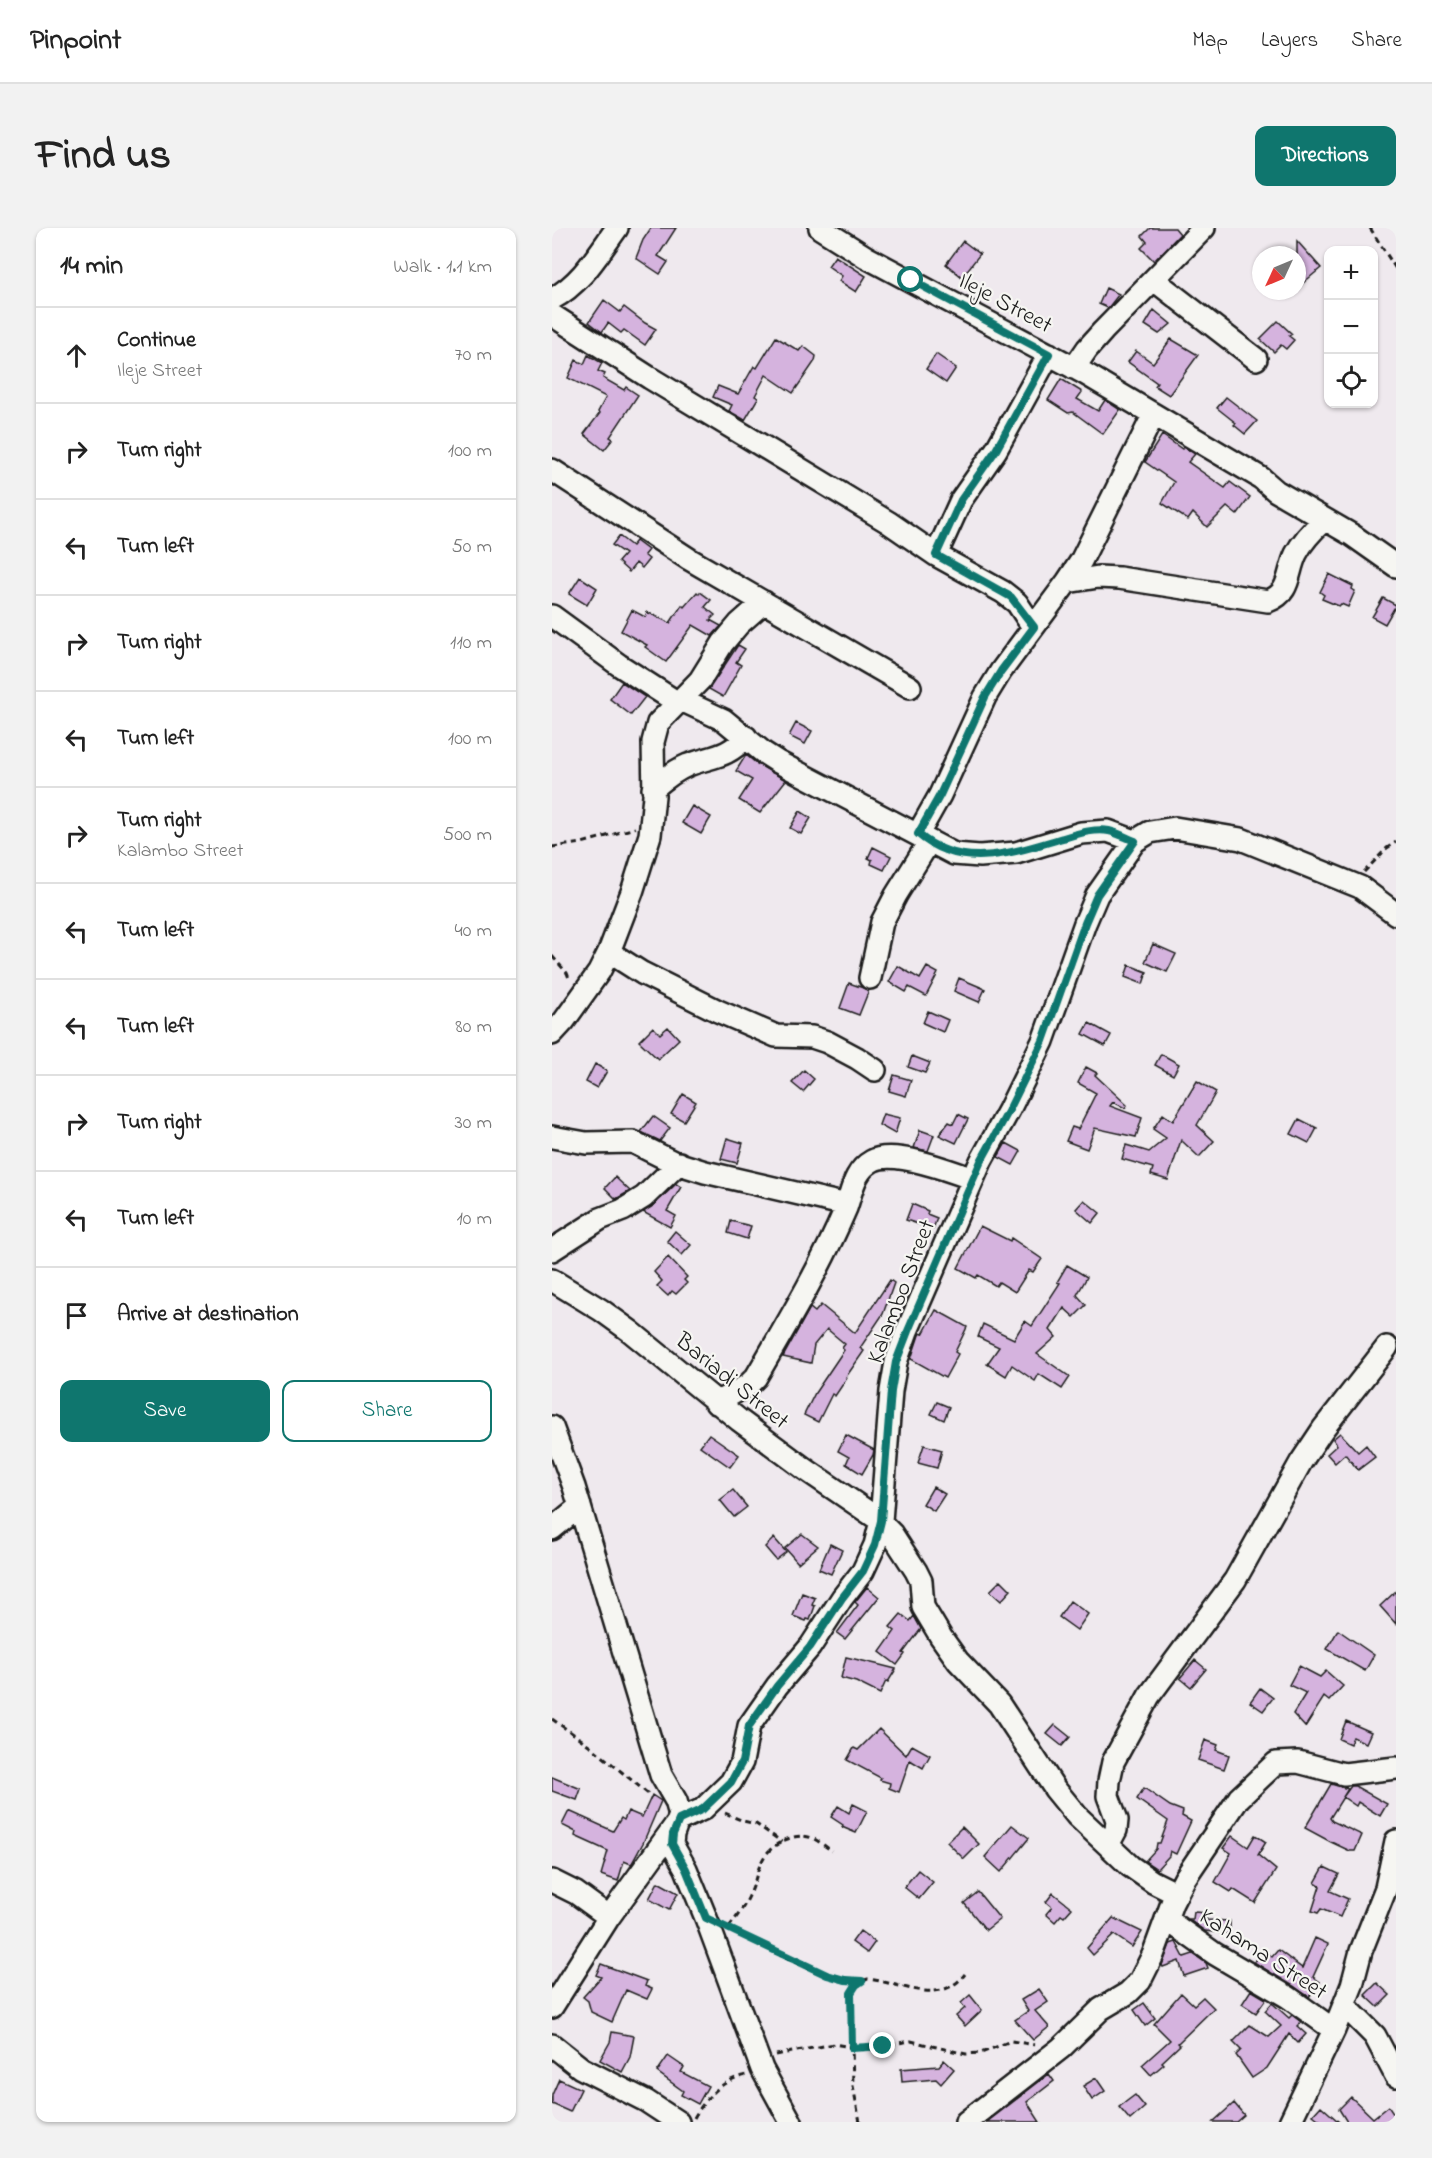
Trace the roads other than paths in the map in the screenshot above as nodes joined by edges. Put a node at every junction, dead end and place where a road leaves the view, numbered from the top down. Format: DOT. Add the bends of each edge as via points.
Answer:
graph roads {
  1 [pos="617,228"];
  2 [pos="820,228"];
  3 [pos="1201,229"];
  4 [pos="1154,279"];
  5 [pos="552,299"];
  6 [pos="552,315"];
  7 [pos="1049,354"];
  8 [pos="1256,359"];
  9 [pos="1074,368"];
  10 [pos="1145,410"];
  11 [pos="552,470"];
  12 [pos="1324,520"];
  13 [pos="936,555"];
  14 [pos="1396,566"];
  15 [pos="1068,582"];
  16 [pos="764,602"];
  17 [pos="552,616"];
  18 [pos="1034,627"];
  19 [pos="910,687"];
  20 [pos="679,702"];
  21 [pos="746,737"];
  22 [pos="653,789"];
  23 [pos="923,838"];
  24 [pos="1135,841"];
  25 [pos="1396,914"];
  26 [pos="609,952"];
  27 [pos="870,978"];
  28 [pos="552,1034"];
  29 [pos="875,1070"];
  30 [pos="552,1137"];
  31 [pos="679,1163"];
  32 [pos="973,1179"];
  33 [pos="847,1205"];
  34 [pos="552,1250"];
  35 [pos="552,1281"];
  36 [pos="1387,1347"];
  37 [pos="716,1403"];
  38 [pos="552,1427"];
  39 [pos="580,1506"];
  40 [pos="881,1522"];
  41 [pos="552,1529"];
  42 [pos="1396,1768"];
  43 [pos="679,1820"];
  44 [pos="1396,1841"];
  45 [pos="1108,1845"];
  46 [pos="552,1881"];
  47 [pos="1392,1885"];
  48 [pos="1177,1894"];
  49 [pos="609,1917"];
  50 [pos="1166,1919"];
  51 [pos="1344,2005"];
  52 [pos="552,2007"];
  53 [pos="1334,2030"];
  54 [pos="552,2045"];
  55 [pos="1396,2076"];
  56 [pos="678,2122"];
  57 [pos="791,2122"];
  58 [pos="966,2122"];
  59 [pos="1290,2122"];
  1 -- 5 [label="street" via="580,278"];
  2 -- 7 [label="street, Ileje Street" via="866,257"];
  3 -- 4 [label="street"];
  4 -- 8 [label="street"];
  4 -- 9 [label="street" via="1103,331"];
  6 -- 13 [label="street"];
  7 -- 9 [label="street, Ileje Street"];
  7 -- 13 [label="street" via="996,450 961,500"];
  9 -- 10 [label="street, Ileje Street"];
  10 -- 12 [label="street, Ileje Street"];
  10 -- 15 [label="street" via="1098,527"];
  11 -- 16 [label="street" via="641,530"];
  12 -- 14 [label="street, Ileje Street"];
  12 -- 15 [label="street" via="1297,552 1286,587 1279,597 1268,601 1119,578"];
  13 -- 18 [label="street" via="1011,597"];
  15 -- 18 [label="street"];
  16 -- 19 [label="street"];
  16 -- 20 [label="street" via="739,624 700,680"];
  17 -- 20 [label="street" via="619,665"];
  18 -- 23 [label="street" via="985,697"];
  20 -- 21 [label="street" via="724,720"];
  20 -- 22 [label="street" via="665,713 656,729"];
  21 -- 22 [label="street" via="724,755 676,770"];
  21 -- 23 [label="street" via="778,762"];
  22 -- 26 [label="street" via="650,835"];
  23 -- 24 [label="street" via="954,854 980,856 1016,853 1081,833 1108,831"];
  23 -- 27 [label="street" via="882,922"];
  24 -- 25 [label="street" via="1149,832 1175,828 1241,839 1360,887"];
  24 -- 32 [label="street, Kalambo Street" via="1097,895 1043,1041"];
  26 -- 28 [label="street" via="579,1002"];
  26 -- 29 [label="street" via="718,1011 776,1036 812,1037 827,1042"];
  30 -- 31 [label="street" via="586,1143 633,1142"];
  31 -- 33 [label="street" via="748,1184"];
  31 -- 34 [label="street" via="644,1197"];
  32 -- 33 [label="street" via="911,1160 873,1160 855,1180"];
  32 -- 40 [label="street, Kalambo Street" via="896,1362"];
  33 -- 37 [label="street" via="829,1246 756,1377"];
  35 -- 37 [label="street, Bariadi Street" via="630,1331"];
  36 -- 45 [label="street" via="1323,1429 1235,1580 1149,1696 1113,1762 1108,1796 1117,1820"];
  37 -- 40 [label="street, Bariadi Street"];
  38 -- 39 [label="street"];
  39 -- 41 [label="street"];
  39 -- 43 [label="street" via="661,1775 676,1801"];
  40 -- 43 [label="street, Kalambo Street" via="863,1571 749,1726 737,1773 712,1803"];
  40 -- 45 [label="street, Bariadi Street" via="916,1570 923,1607 957,1661 999,1704 1077,1816"];
  42 -- 48 [label="street" via="1344,1774 1298,1762 1276,1763 1239,1798"];
  43 -- 49 [label="street, Kalambo Street"];
  43 -- 57 [label="street" via="672,1844 706,1918 760,2064"];
  44 -- 47 [label="street, Kahama Street"];
  45 -- 48 [label="street, Bariadi Street" via="1130,1866"];
  46 -- 49 [label="street"];
  47 -- 51 [label="street, Kahama Street"];
  48 -- 50 [label="street"];
  49 -- 52 [label="street, Kalambo Street"];
  50 -- 53 [label="street, Kahama Street"];
  50 -- 58 [label="street" via="1140,1981 1087,2020 1061,2048"];
  51 -- 53 [label="street, Kahama Street"];
  51 -- 55 [label="street" via="1375,2036"];
  53 -- 59 [label="street, Kahama Street"];
  54 -- 56 [label="street" via="581,2068"];
}
